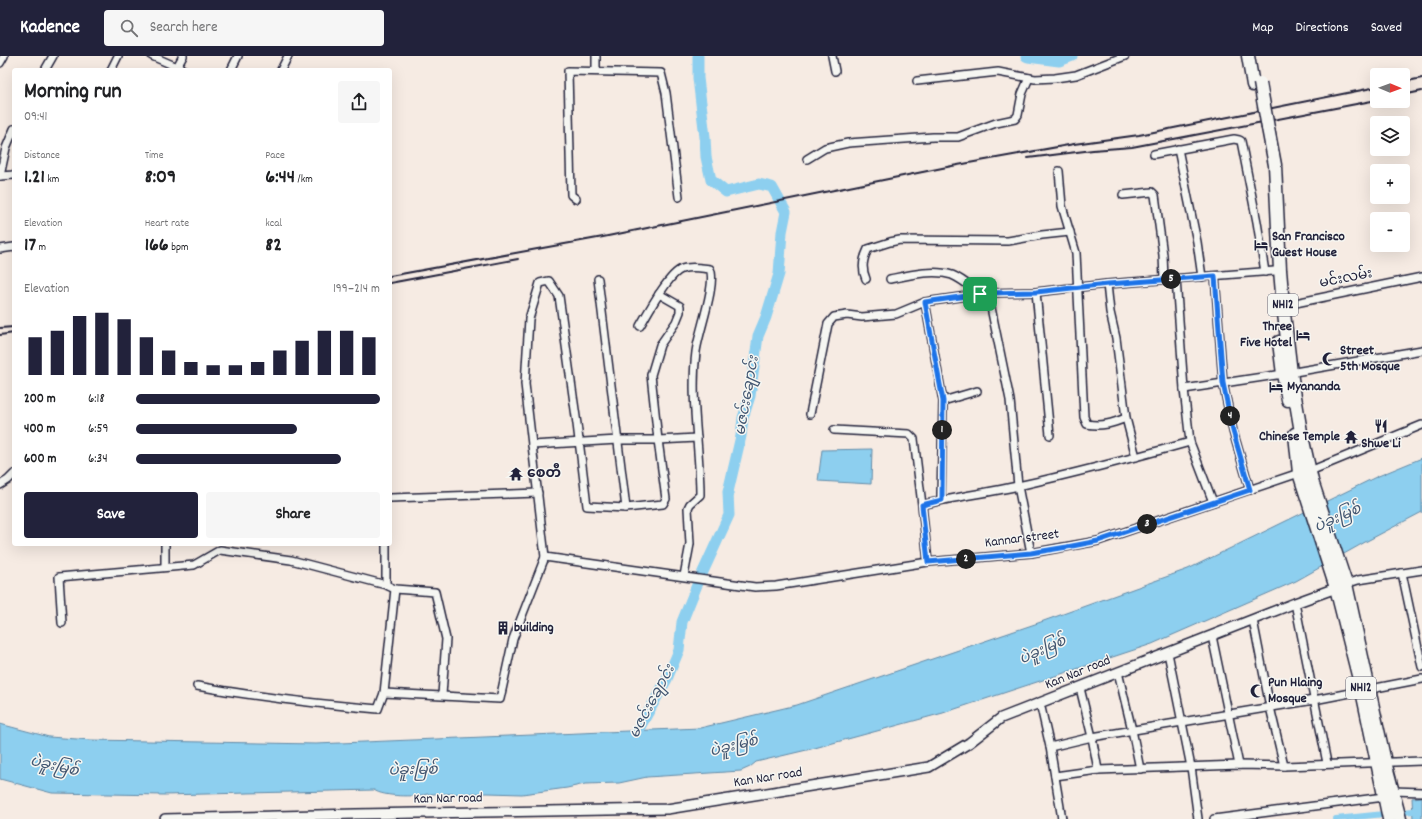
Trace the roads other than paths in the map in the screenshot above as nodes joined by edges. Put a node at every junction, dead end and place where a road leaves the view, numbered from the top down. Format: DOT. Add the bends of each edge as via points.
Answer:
graph roads {
  1 [pos="4,56"];
  2 [pos="53,56"];
  3 [pos="118,56"];
  4 [pos="152,56"];
  5 [pos="183,56"];
  6 [pos="238,56"];
  7 [pos="288,56"];
  8 [pos="596,56"];
  9 [pos="832,56"];
  10 [pos="1125,56"];
  11 [pos="1248,56"];
  12 [pos="1254,56"];
  13 [pos="0,63"];
  14 [pos="177,67"];
  15 [pos="46,68"];
  16 [pos="112,68"];
  17 [pos="232,68"];
  18 [pos="282,68"];
  19 [pos="596,70"];
  20 [pos="835,71"];
  21 [pos="1029,78"];
  22 [pos="917,81"];
  23 [pos="1256,84"];
  24 [pos="1265,128"];
  25 [pos="12,134"];
  26 [pos="1178,149"];
  27 [pos="1154,154"];
  28 [pos="807,160"];
  29 [pos="1059,171"];
  30 [pos="12,175"];
  31 [pos="0,176"];
  32 [pos="1123,194"];
  33 [pos="679,197"];
  34 [pos="576,199"];
  35 [pos="1070,232"];
  36 [pos="12,247"];
  37 [pos="0,249"];
  38 [pos="1269,271"];
  39 [pos="1215,276"];
  40 [pos="1202,277"];
  41 [pos="890,278"];
  42 [pos="1422,278"];
  43 [pos="598,279"];
  44 [pos="866,279"];
  45 [pos="1164,279"];
  46 [pos="1176,279"];
  47 [pos="1108,284"];
  48 [pos="1077,287"];
  49 [pos="1036,292"];
  50 [pos="658,294"];
  51 [pos="984,294"];
  52 [pos="925,302"];
  53 [pos="1280,306"];
  54 [pos="640,326"];
  55 [pos="1422,350"];
  56 [pos="1287,373"];
  57 [pos="1223,383"];
  58 [pos="1184,389"];
  59 [pos="977,391"];
  60 [pos="943,401"];
  61 [pos="810,414"];
  62 [pos="1126,418"];
  63 [pos="1422,425"];
  64 [pos="834,430"];
  65 [pos="1050,435"];
  66 [pos="696,438"];
  67 [pos="618,440"];
  68 [pos="658,440"];
  69 [pos="1190,442"];
  70 [pos="579,443"];
  71 [pos="532,444"];
  72 [pos="1136,457"];
  73 [pos="1306,477"];
  74 [pos="11,479"];
  75 [pos="0,485"];
  76 [pos="1018,486"];
  77 [pos="1250,490"];
  78 [pos="538,493"];
  79 [pos="392,498"];
  80 [pos="942,500"];
  81 [pos="1213,502"];
  82 [pos="922,505"];
  83 [pos="626,508"];
  84 [pos="165,546"];
  85 [pos="386,546"];
  86 [pos="1031,553"];
  87 [pos="545,557"];
  88 [pos="928,562"];
  89 [pos="165,568"];
  90 [pos="1422,570"];
  91 [pos="1402,573"];
  92 [pos="687,577"];
  93 [pos="1340,583"];
  94 [pos="386,585"];
  95 [pos="395,589"];
  96 [pos="1295,603"];
  97 [pos="1253,620"];
  98 [pos="62,623"];
  99 [pos="1212,636"];
  100 [pos="1168,653"];
  101 [pos="1422,667"];
  102 [pos="1118,672"];
  103 [pos="1422,680"];
  104 [pos="197,686"];
  105 [pos="1080,688"];
  106 [pos="1366,690"];
  107 [pos="384,692"];
  108 [pos="442,695"];
  109 [pos="1314,700"];
  110 [pos="1040,703"];
  111 [pos="1270,707"];
  112 [pos="1229,714"];
  113 [pos="1182,722"];
  114 [pos="1132,730"];
  115 [pos="1092,737"];
  116 [pos="1050,747"];
  117 [pos="1422,761"];
  118 [pos="1381,762"];
  119 [pos="1327,764"];
  120 [pos="1239,765"];
  121 [pos="1284,766"];
  122 [pos="1191,767"];
  123 [pos="1140,769"];
  124 [pos="1098,770"];
  125 [pos="1055,776"];
  126 [pos="1422,792"];
  127 [pos="1390,794"];
  128 [pos="356,816"];
  129 [pos="165,819"];
  130 [pos="1062,819"];
  131 [pos="1198,819"];
  132 [pos="1214,819"];
  133 [pos="1389,819"];
  134 [pos="1400,819"];
  1 -- 13 [label="street"];
  2 -- 15 [label="street"];
  3 -- 16 [label="street"];
  4 -- 14 [label="street"];
  5 -- 14 [label="street"];
  6 -- 17 [label="street"];
  7 -- 18 [label="street"];
  8 -- 19 [label="street"];
  9 -- 20 [label="street"];
  10 -- 21 [label="street" via="1076,76"];
  11 -- 23 [label="highway, NH12"];
  12 -- 23 [label="highway, NH12"];
  19 -- 33 [label="street" via="661,73 666,93"];
  19 -- 34 [label="street" via="568,71 571,195"];
  21 -- 22 [label="street" via="998,72"];
  21 -- 28 [label="street" via="1015,119 958,137 933,136 848,143 825,148"];
  23 -- 24 [label="highway, NH12"];
  24 -- 38 [label="highway, NH12"];
  24 -- 53 [label="highway, NH12" via="1275,165"];
  25 -- 31 [label="street"];
  26 -- 27 [label="street"];
  26 -- 38 [label="street" via="1234,139 1241,141"];
  26 -- 40 [label="street"];
  29 -- 35 [label="street" via="1062,206"];
  30 -- 31 [label="street"];
  32 -- 45 [label="street" via="1152,192 1155,195"];
  35 -- 44 [label="street" via="1008,241 890,242 868,249 863,260 863,273"];
  35 -- 48 [label="street" via="1076,253"];
  36 -- 37 [label="street"];
  38 -- 39 [label="street"];
  38 -- 53 [label="highway, NH12"];
  39 -- 40 [label="street"];
  39 -- 57 [label="street"];
  40 -- 46 [label="street"];
  41 -- 51 [label="street" via="934,273 951,275"];
  42 -- 53 [label="street, မင်းလမ်း"];
  43 -- 67 [label="street"];
  45 -- 46 [label="street"];
  45 -- 47 [label="street"];
  46 -- 58 [label="street"];
  47 -- 48 [label="street"];
  47 -- 62 [label="street"];
  48 -- 49 [label="street"];
  48 -- 62 [label="street" via="1084,417 1088,424 1098,426"];
  49 -- 51 [label="street"];
  49 -- 65 [label="street"];
  50 -- 54 [label="street"];
  50 -- 66 [label="street" via="681,269 697,267 710,269 712,273 696,351"];
  50 -- 68 [label="street" via="680,306 676,322 660,345 651,375"];
  51 -- 52 [label="street"];
  51 -- 76 [label="street" via="1010,400"];
  52 -- 60 [label="street"];
  52 -- 61 [label="street" via="896,314 834,317 828,324"];
  53 -- 56 [label="highway, NH12"];
  55 -- 56 [label="street"];
  56 -- 57 [label="street"];
  56 -- 73 [label="highway, NH12" via="1295,433"];
  57 -- 58 [label="street"];
  57 -- 77 [label="street" via="1233,431"];
  58 -- 69 [label="street"];
  59 -- 60 [label="street"];
  60 -- 80 [label="street"];
  62 -- 72 [label="street"];
  63 -- 73 [label="street, Kannar street"];
  64 -- 82 [label="street" via="910,434 914,439"];
  66 -- 68 [label="street"];
  66 -- 92 [label="street" via="700,495 688,508 690,544"];
  67 -- 68 [label="street"];
  67 -- 70 [label="street"];
  67 -- 83 [label="street"];
  68 -- 83 [label="street" via="666,499 663,504"];
  69 -- 72 [label="street"];
  69 -- 81 [label="street"];
  70 -- 71 [label="street"];
  70 -- 71 [label="street" via="559,296 549,281 540,283 529,319 525,384"];
  70 -- 83 [label="street" via="587,506"];
  71 -- 78 [label="street"];
  72 -- 76 [label="street"];
  73 -- 77 [label="street, Kannar street"];
  73 -- 93 [label="highway, NH12"];
  74 -- 75 [label="street"];
  76 -- 80 [label="street"];
  76 -- 86 [label="street"];
  77 -- 81 [label="street, Kannar street"];
  78 -- 79 [label="street"];
  78 -- 87 [label="street"];
  80 -- 82 [label="street"];
  81 -- 86 [label="street, Kannar street" via="1098,541"];
  82 -- 88 [label="street"];
  84 -- 89 [label="street"];
  85 -- 94 [label="street"];
  86 -- 88 [label="street, Kannar street"];
  87 -- 92 [label="street, Kannar street"];
  87 -- 108 [label="street" via="513,639 500,699"];
  88 -- 92 [label="street, Kannar street" via="776,586 755,587"];
  89 -- 94 [label="street" via="194,564 220,550 291,560"];
  89 -- 98 [label="street" via="59,577"];
  90 -- 91 [label="street"];
  91 -- 93 [label="street"];
  91 -- 101 [label="street"];
  93 -- 96 [label="street, Kan Nar road"];
  93 -- 106 [label="highway, NH12"];
  94 -- 95 [label="street"];
  95 -- 107 [label="street"];
  95 -- 108 [label="street" via="435,592 446,639"];
  96 -- 97 [label="street, Kan Nar road"];
  96 -- 109 [label="street"];
  97 -- 99 [label="street, Kan Nar road"];
  97 -- 111 [label="street"];
  99 -- 100 [label="street, Kan Nar road"];
  99 -- 112 [label="street"];
  100 -- 102 [label="street, Kan Nar road"];
  100 -- 113 [label="street"];
  102 -- 105 [label="street, Kan Nar road"];
  102 -- 114 [label="street"];
  103 -- 106 [label="street"];
  104 -- 107 [label="street" via="321,705 378,709"];
  105 -- 110 [label="street, Kan Nar road"];
  105 -- 115 [label="street"];
  106 -- 109 [label="street"];
  106 -- 118 [label="highway, NH12"];
  107 -- 108 [label="street"];
  109 -- 111 [label="street"];
  109 -- 119 [label="street"];
  110 -- 116 [label="street"];
  110 -- 128 [label="street, Kan Nar road" via="1001,718 969,743 928,767 667,809"];
  111 -- 112 [label="street"];
  111 -- 121 [label="street"];
  112 -- 113 [label="street"];
  112 -- 120 [label="street"];
  113 -- 114 [label="street"];
  113 -- 122 [label="street"];
  114 -- 115 [label="street"];
  114 -- 123 [label="street"];
  115 -- 116 [label="street"];
  115 -- 124 [label="street"];
  116 -- 125 [label="street"];
  117 -- 118 [label="street"];
  118 -- 119 [label="street"];
  118 -- 127 [label="highway, NH12"];
  119 -- 121 [label="street"];
  120 -- 121 [label="street"];
  120 -- 122 [label="street"];
  122 -- 123 [label="street"];
  122 -- 131 [label="street"];
  123 -- 124 [label="street"];
  124 -- 125 [label="street"];
  125 -- 130 [label="street"];
  126 -- 127 [label="street"];
  127 -- 132 [label="street"];
  127 -- 133 [label="highway, NH12"];
  127 -- 134 [label="highway, NH12"];
  128 -- 129 [label="street, Kan Nar road"];
}
